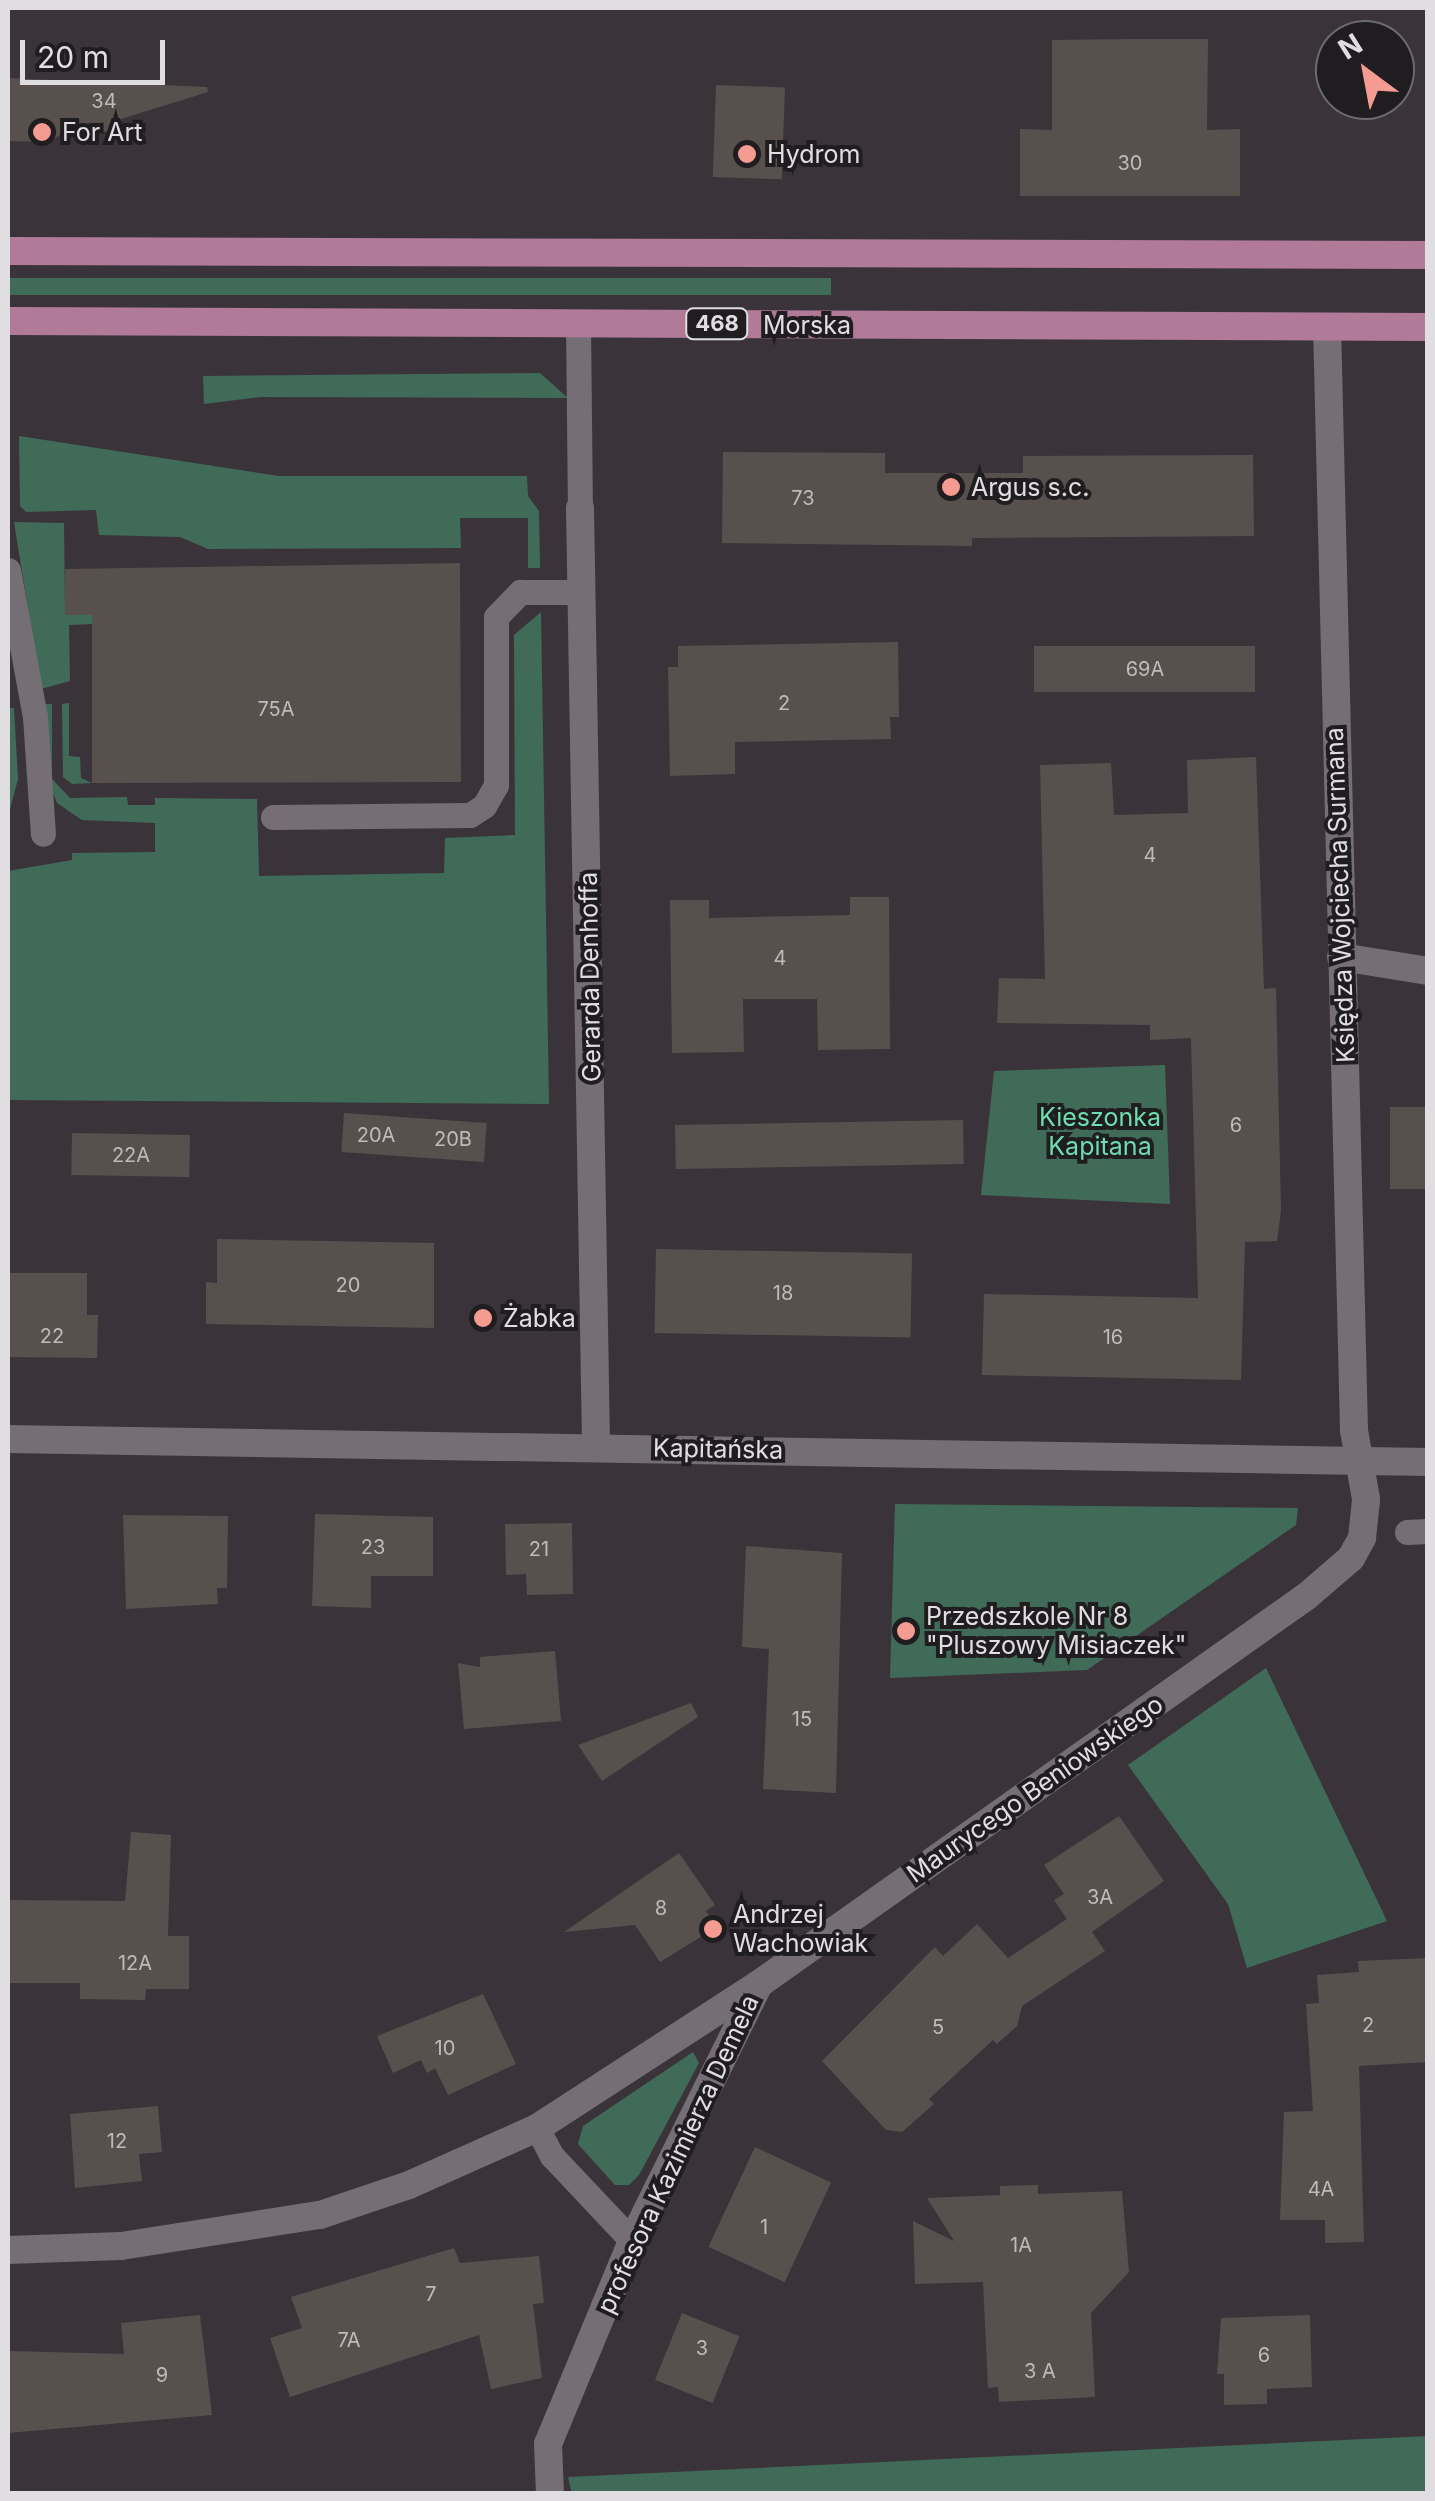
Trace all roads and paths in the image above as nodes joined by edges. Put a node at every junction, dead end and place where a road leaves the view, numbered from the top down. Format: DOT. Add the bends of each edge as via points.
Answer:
graph roads {
  1 [pos="8,251"];
  2 [pos="1428,255"];
  3 [pos="8,321"];
  4 [pos="578,324"];
  5 [pos="1327,327"];
  6 [pos="1428,327"];
  7 [pos="580,508"];
  8 [pos="8,570"];
  9 [pos="582,592"];
  10 [pos="273,817"];
  11 [pos="44,834"];
  12 [pos="1341,956"];
  13 [pos="1428,971"];
  14 [pos="8,1439"];
  15 [pos="596,1447"];
  16 [pos="1363,1462"];
  17 [pos="1428,1462"];
  18 [pos="759,1984"];
  19 [pos="537,2128"];
  20 [pos="632,2241"];
  21 [pos="8,2250"];
  22 [pos="550,2494"];
  1 -- 2 [label="main road"];
  3 -- 4 [label="main road, Morska / 468"];
  4 -- 5 [label="main road, Morska / 468"];
  4 -- 7 [label="lane"];
  5 -- 6 [label="main road, Morska / 468"];
  5 -- 12 [label="street, Księdza Wojciecha Surmana"];
  7 -- 9 [label="street, Gerarda Denhoffa"];
  8 -- 11 [label="lane" via="35,717"];
  9 -- 10 [label="lane" via="520,592 496,616 496,786 484,806 470,816"];
  9 -- 15 [label="street, Gerarda Denhoffa"];
  12 -- 13 [label="street"];
  12 -- 16 [label="street, Księdza Wojciecha Surmana" via="1354,1430"];
  14 -- 15 [label="street, Kapitańska"];
  15 -- 16 [label="street, Kapitańska"];
  16 -- 17 [label="street, Kapitańska"];
  16 -- 18 [label="street, Maurycego Beniowskiego" via="1362,1538 1332,1575"];
  18 -- 19 [label="street, Maurycego Beniowskiego"];
  18 -- 20 [label="street, profesora Kazimierza Demela"];
  19 -- 20 [label="lane" via="552,2156"];
  19 -- 21 [label="street, Maurycego Beniowskiego" via="320,2214 122,2246"];
  20 -- 22 [label="street, profesora Kazimierza Demela" via="548,2444"];
}
